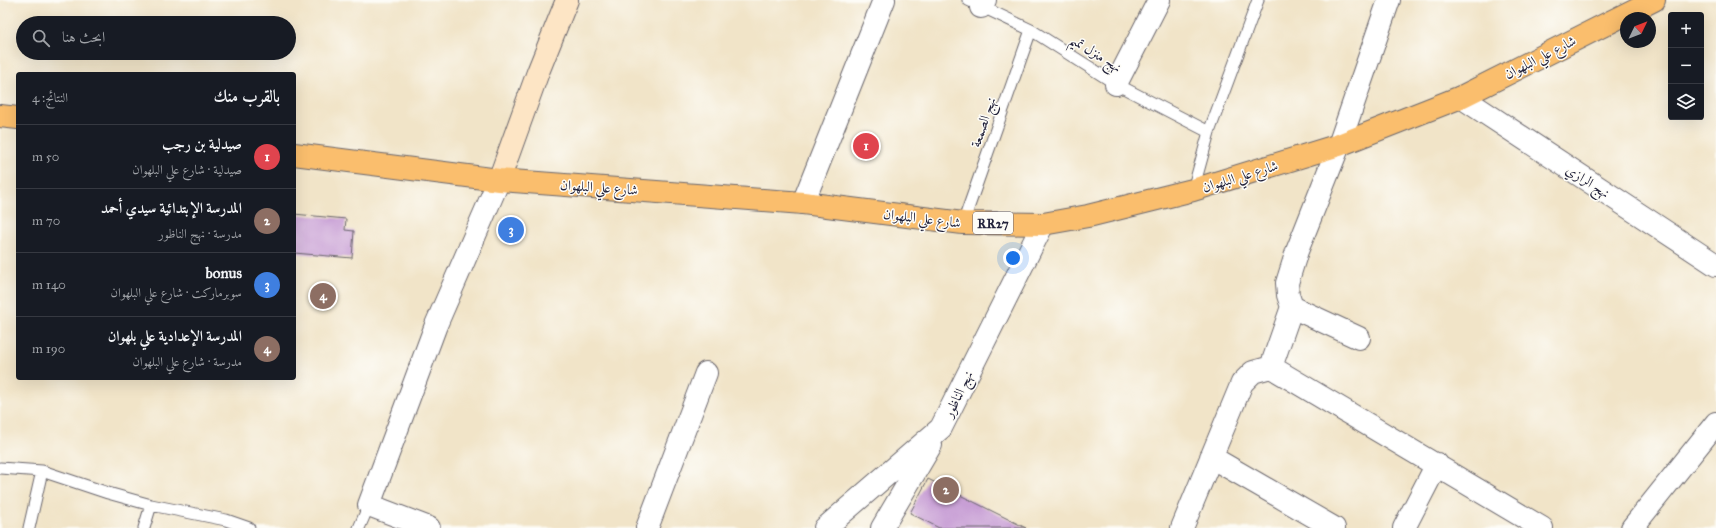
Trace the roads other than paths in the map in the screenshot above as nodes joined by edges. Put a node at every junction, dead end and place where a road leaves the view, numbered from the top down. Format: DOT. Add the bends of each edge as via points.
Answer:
graph roads {
  1 [pos="567,0"];
  2 [pos="884,0"];
  3 [pos="1159,0"];
  4 [pos="1258,0"];
  5 [pos="1389,0"];
  6 [pos="1651,1"];
  7 [pos="978,2"];
  8 [pos="1031,30"];
  9 [pos="1116,84"];
  10 [pos="1461,97"];
  11 [pos="0,116"];
  12 [pos="16,118"];
  13 [pos="1209,132"];
  14 [pos="1340,146"];
  15 [pos="296,154"];
  16 [pos="500,180"];
  17 [pos="1193,190"];
  18 [pos="803,203"];
  19 [pos="963,223"];
  20 [pos="1043,224"];
  21 [pos="1716,265"];
  22 [pos="1292,307"];
  23 [pos="1359,338"];
  24 [pos="1271,367"];
  25 [pos="706,373"];
  26 [pos="1716,423"];
  27 [pos="941,428"];
  28 [pos="1211,457"];
  29 [pos="1437,464"];
  30 [pos="0,468"];
  31 [pos="42,471"];
  32 [pos="151,504"];
  33 [pos="369,505"];
  34 [pos="29,528"];
  35 [pos="144,528"];
  36 [pos="249,528"];
  37 [pos="359,528"];
  38 [pos="429,528"];
  39 [pos="647,528"];
  40 [pos="825,528"];
  41 [pos="882,528"];
  42 [pos="1182,528"];
  43 [pos="1334,528"];
  44 [pos="1404,528"];
  45 [pos="1542,528"];
  46 [pos="1632,528"];
  1 -- 16 [label="main road" via="538,72"];
  2 -- 18 [label="street"];
  3 -- 9 [label="street"];
  4 -- 13 [label="lane"];
  5 -- 14 [label="street"];
  6 -- 10 [label="main road, شارع علي البلهوان / RR27"];
  7 -- 8 [label="lane, نهج منزل تميم"];
  8 -- 9 [label="lane, نهج منزل تميم"];
  8 -- 19 [label="lane, نهج الصمعة"];
  9 -- 13 [label="lane, نهج منزل تميم"];
  10 -- 14 [label="main road, شارع علي البلهوان / RR27"];
  10 -- 21 [label="street, نهج الرازي"];
  11 -- 12 [label="main road"];
  13 -- 17 [label="lane"];
  14 -- 17 [label="main road, شارع علي البلهوان / RR27"];
  14 -- 22 [label="street" via="1297,251 1288,283"];
  15 -- 16 [label="main road, شارع علي البلهوان / RR27"];
  16 -- 18 [label="main road, شارع علي البلهوان / RR27"];
  16 -- 33 [label="street" via="436,325"];
  17 -- 20 [label="main road, شارع علي البلهوان / RR27" via="1088,216"];
  18 -- 19 [label="main road, شارع علي البلهوان / RR27"];
  19 -- 20 [label="main road, شارع علي البلهوان / RR27"];
  20 -- 27 [label="street, نهج الناظور"];
  22 -- 23 [label="street"];
  22 -- 24 [label="street"];
  24 -- 28 [label="street" via="1253,372 1242,383"];
  24 -- 29 [label="street"];
  25 -- 39 [label="street"];
  26 -- 46 [label="street"];
  27 -- 40 [label="street, نهج الناظور"];
  27 -- 41 [label="street"];
  28 -- 42 [label="street"];
  28 -- 43 [label="street"];
  29 -- 44 [label="street"];
  29 -- 45 [label="street"];
  30 -- 31 [label="lane"];
  31 -- 32 [label="lane"];
  31 -- 34 [label="lane"];
  32 -- 35 [label="lane"];
  32 -- 36 [label="lane" via="226,520"];
  33 -- 37 [label="lane"];
  33 -- 38 [label="street"];
}
